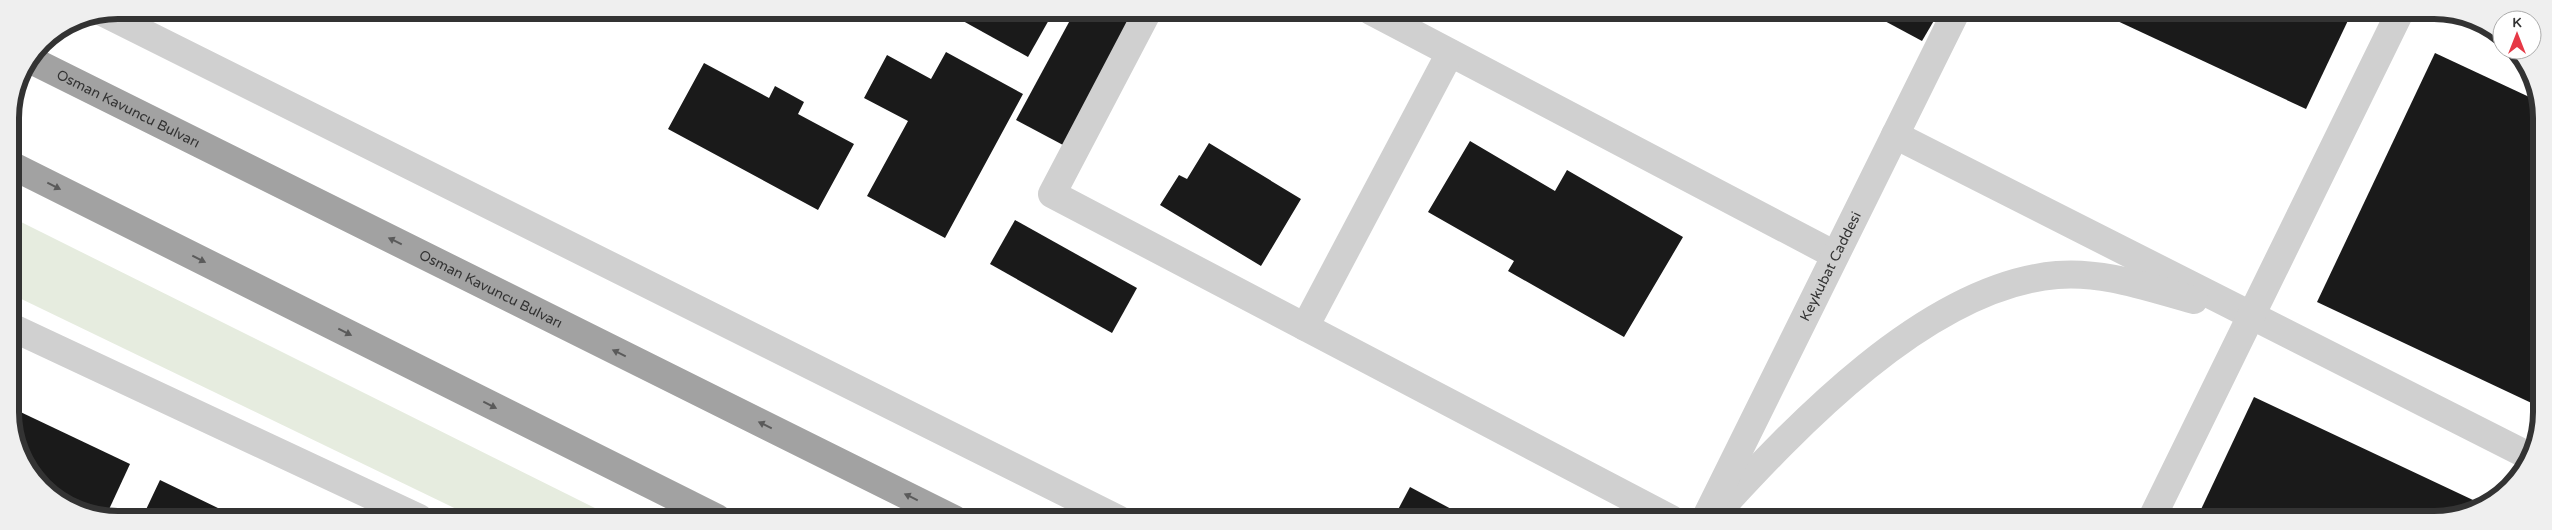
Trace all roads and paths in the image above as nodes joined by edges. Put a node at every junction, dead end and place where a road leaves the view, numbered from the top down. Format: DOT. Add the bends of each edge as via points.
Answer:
graph roads {
  1 [pos="116,19"];
  2 [pos="1144,19"];
  3 [pos="1385,19"];
  4 [pos="1953,19"];
  5 [pos="2397,19"];
  6 [pos="1450,53"];
  7 [pos="35,63"];
  8 [pos="1895,135"];
  9 [pos="19,170"];
  10 [pos="1835,255"];
  11 [pos="2251,316"];
  12 [pos="1305,327"];
  13 [pos="19,330"];
  14 [pos="2524,454"];
  15 [pos="405,511"];
  16 [pos="702,511"];
  17 [pos="938,511"];
  18 [pos="1102,511"];
  19 [pos="1656,511"];
  20 [pos="1709,511"];
  21 [pos="1718,511"];
  22 [pos="2155,511"];
  1 -- 18 [label="street"];
  2 -- 12 [label="street" via="1052,194"];
  3 -- 6 [label="street"];
  4 -- 8 [label="street, Keykubat Caddesi"];
  5 -- 11 [label="street"];
  6 -- 10 [label="street"];
  6 -- 12 [label="street"];
  17 -- 7 [label="highway, Osman Kavuncu Bulvarı, one-way"];
  8 -- 10 [label="street, Keykubat Caddesi"];
  8 -- 11 [label="street"];
  9 -- 16 [label="highway, one-way"];
  10 -- 20 [label="street, Keykubat Caddesi"];
  11 -- 14 [label="street"];
  11 -- 21 [label="street" via="2115,278 2086,275 2030,278 1980,294 1924,325 1864,370 1806,421"];
  11 -- 22 [label="street"];
  12 -- 19 [label="street"];
  13 -- 15 [label="street"];
}
